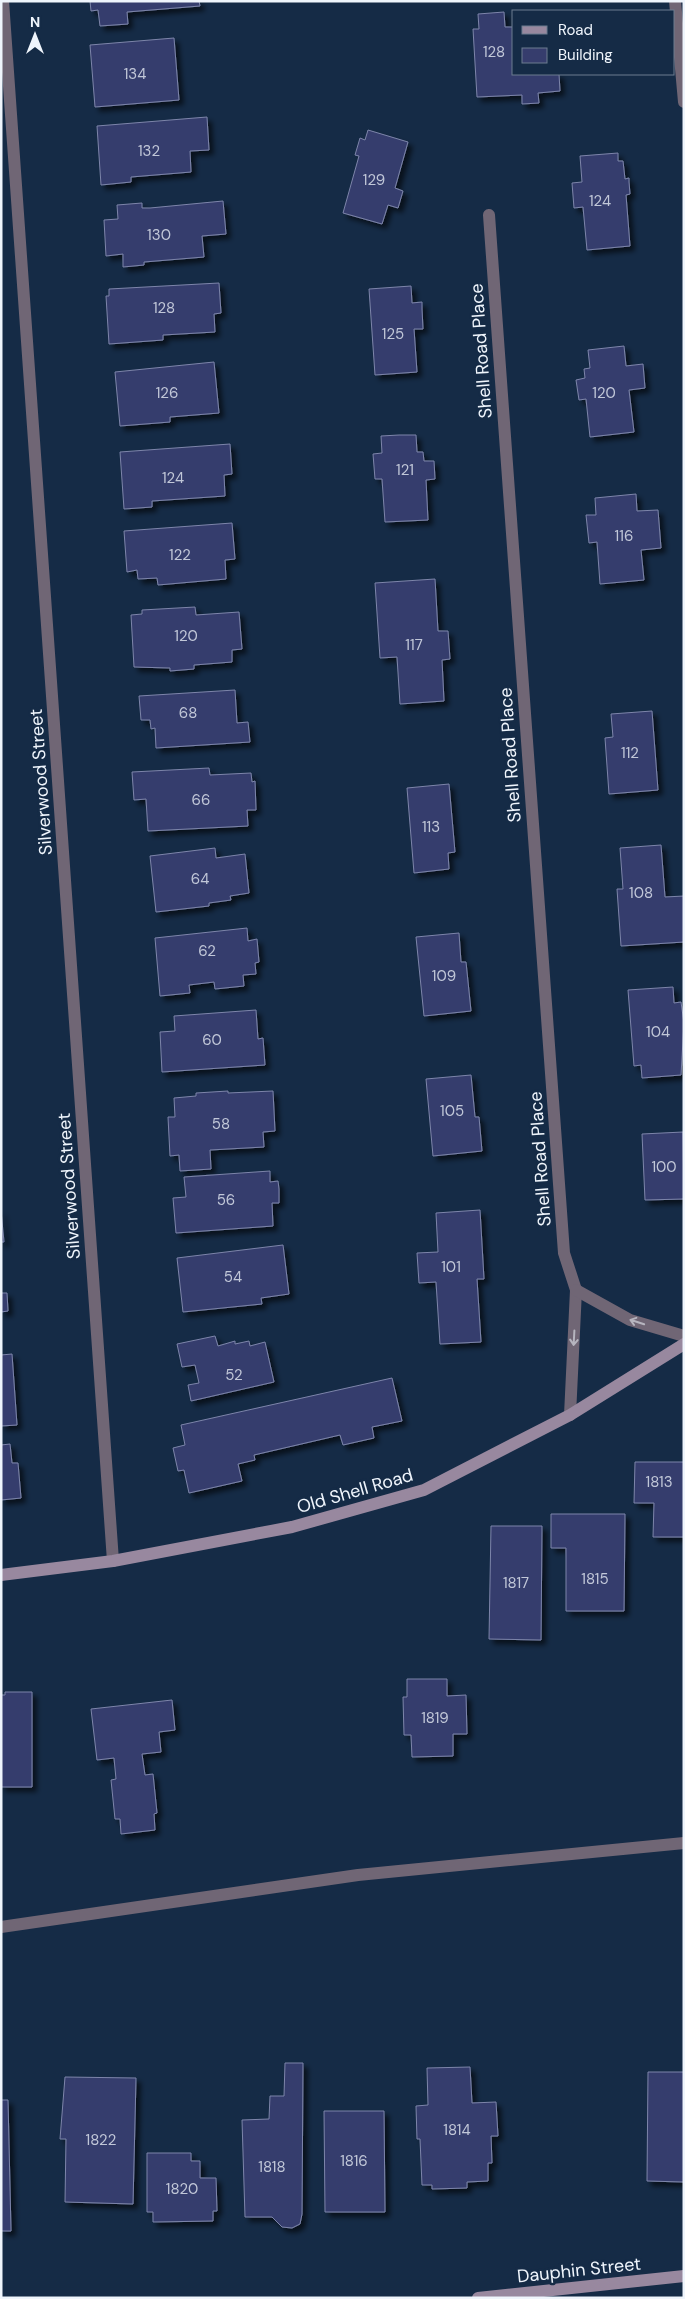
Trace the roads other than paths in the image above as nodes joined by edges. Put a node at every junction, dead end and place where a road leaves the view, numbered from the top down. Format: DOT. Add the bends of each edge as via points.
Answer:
graph roads {
  1 [pos="3,1"];
  2 [pos="675,1"];
  3 [pos="684,102"];
  4 [pos="489,216"];
  5 [pos="576,1290"];
  6 [pos="684,1336"];
  7 [pos="684,1344"];
  8 [pos="570,1415"];
  9 [pos="113,1560"];
  10 [pos="1,1575"];
  11 [pos="684,1842"];
  12 [pos="1,1927"];
  13 [pos="684,2276"];
  14 [pos="478,2298"];
  1 -- 9 [label="street, Silverwood Street"];
  2 -- 3 [label="street"];
  4 -- 5 [label="street, Shell Road Place" via="564,1253"];
  6 -- 5 [label="street, one-way" via="630,1320"];
  5 -- 8 [label="street, Shell Road Place, one-way"];
  7 -- 8 [label="street, Old Shell Road"];
  8 -- 9 [label="street, Old Shell Road" via="424,1490 292,1527"];
  9 -- 10 [label="street, Old Shell Road"];
  11 -- 12 [label="street" via="358,1875"];
  13 -- 14 [label="street, Dauphin Street"];
}
